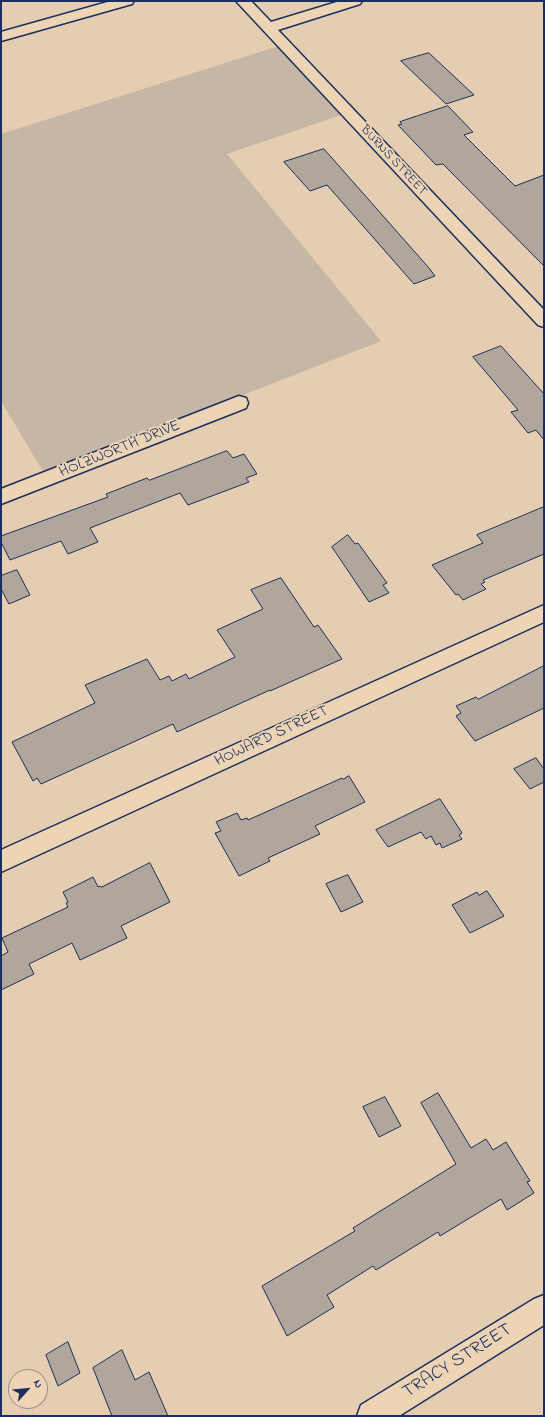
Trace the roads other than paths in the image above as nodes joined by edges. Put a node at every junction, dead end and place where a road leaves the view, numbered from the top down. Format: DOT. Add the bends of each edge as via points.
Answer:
graph roads {
  1 [pos="128,1"];
  2 [pos="242,1"];
  3 [pos="355,1"];
  4 [pos="268,28"];
  5 [pos="1,37"];
  6 [pos="544,321"];
  7 [pos="239,403"];
  8 [pos="1,497"];
  9 [pos="544,613"];
  10 [pos="1,861"];
  11 [pos="544,1309"];
  12 [pos="372,1416"];
  1 -- 5 [label="street"];
  2 -- 4 [label="street, BURNS STREET"];
  3 -- 4 [label="street"];
  4 -- 6 [label="street, BURNS STREET"];
  7 -- 8 [label="street, HOLZWORTH DRIVE"];
  9 -- 10 [label="street, HOWARD STREET"];
  11 -- 12 [label="street, TRACY STREET"];
}
